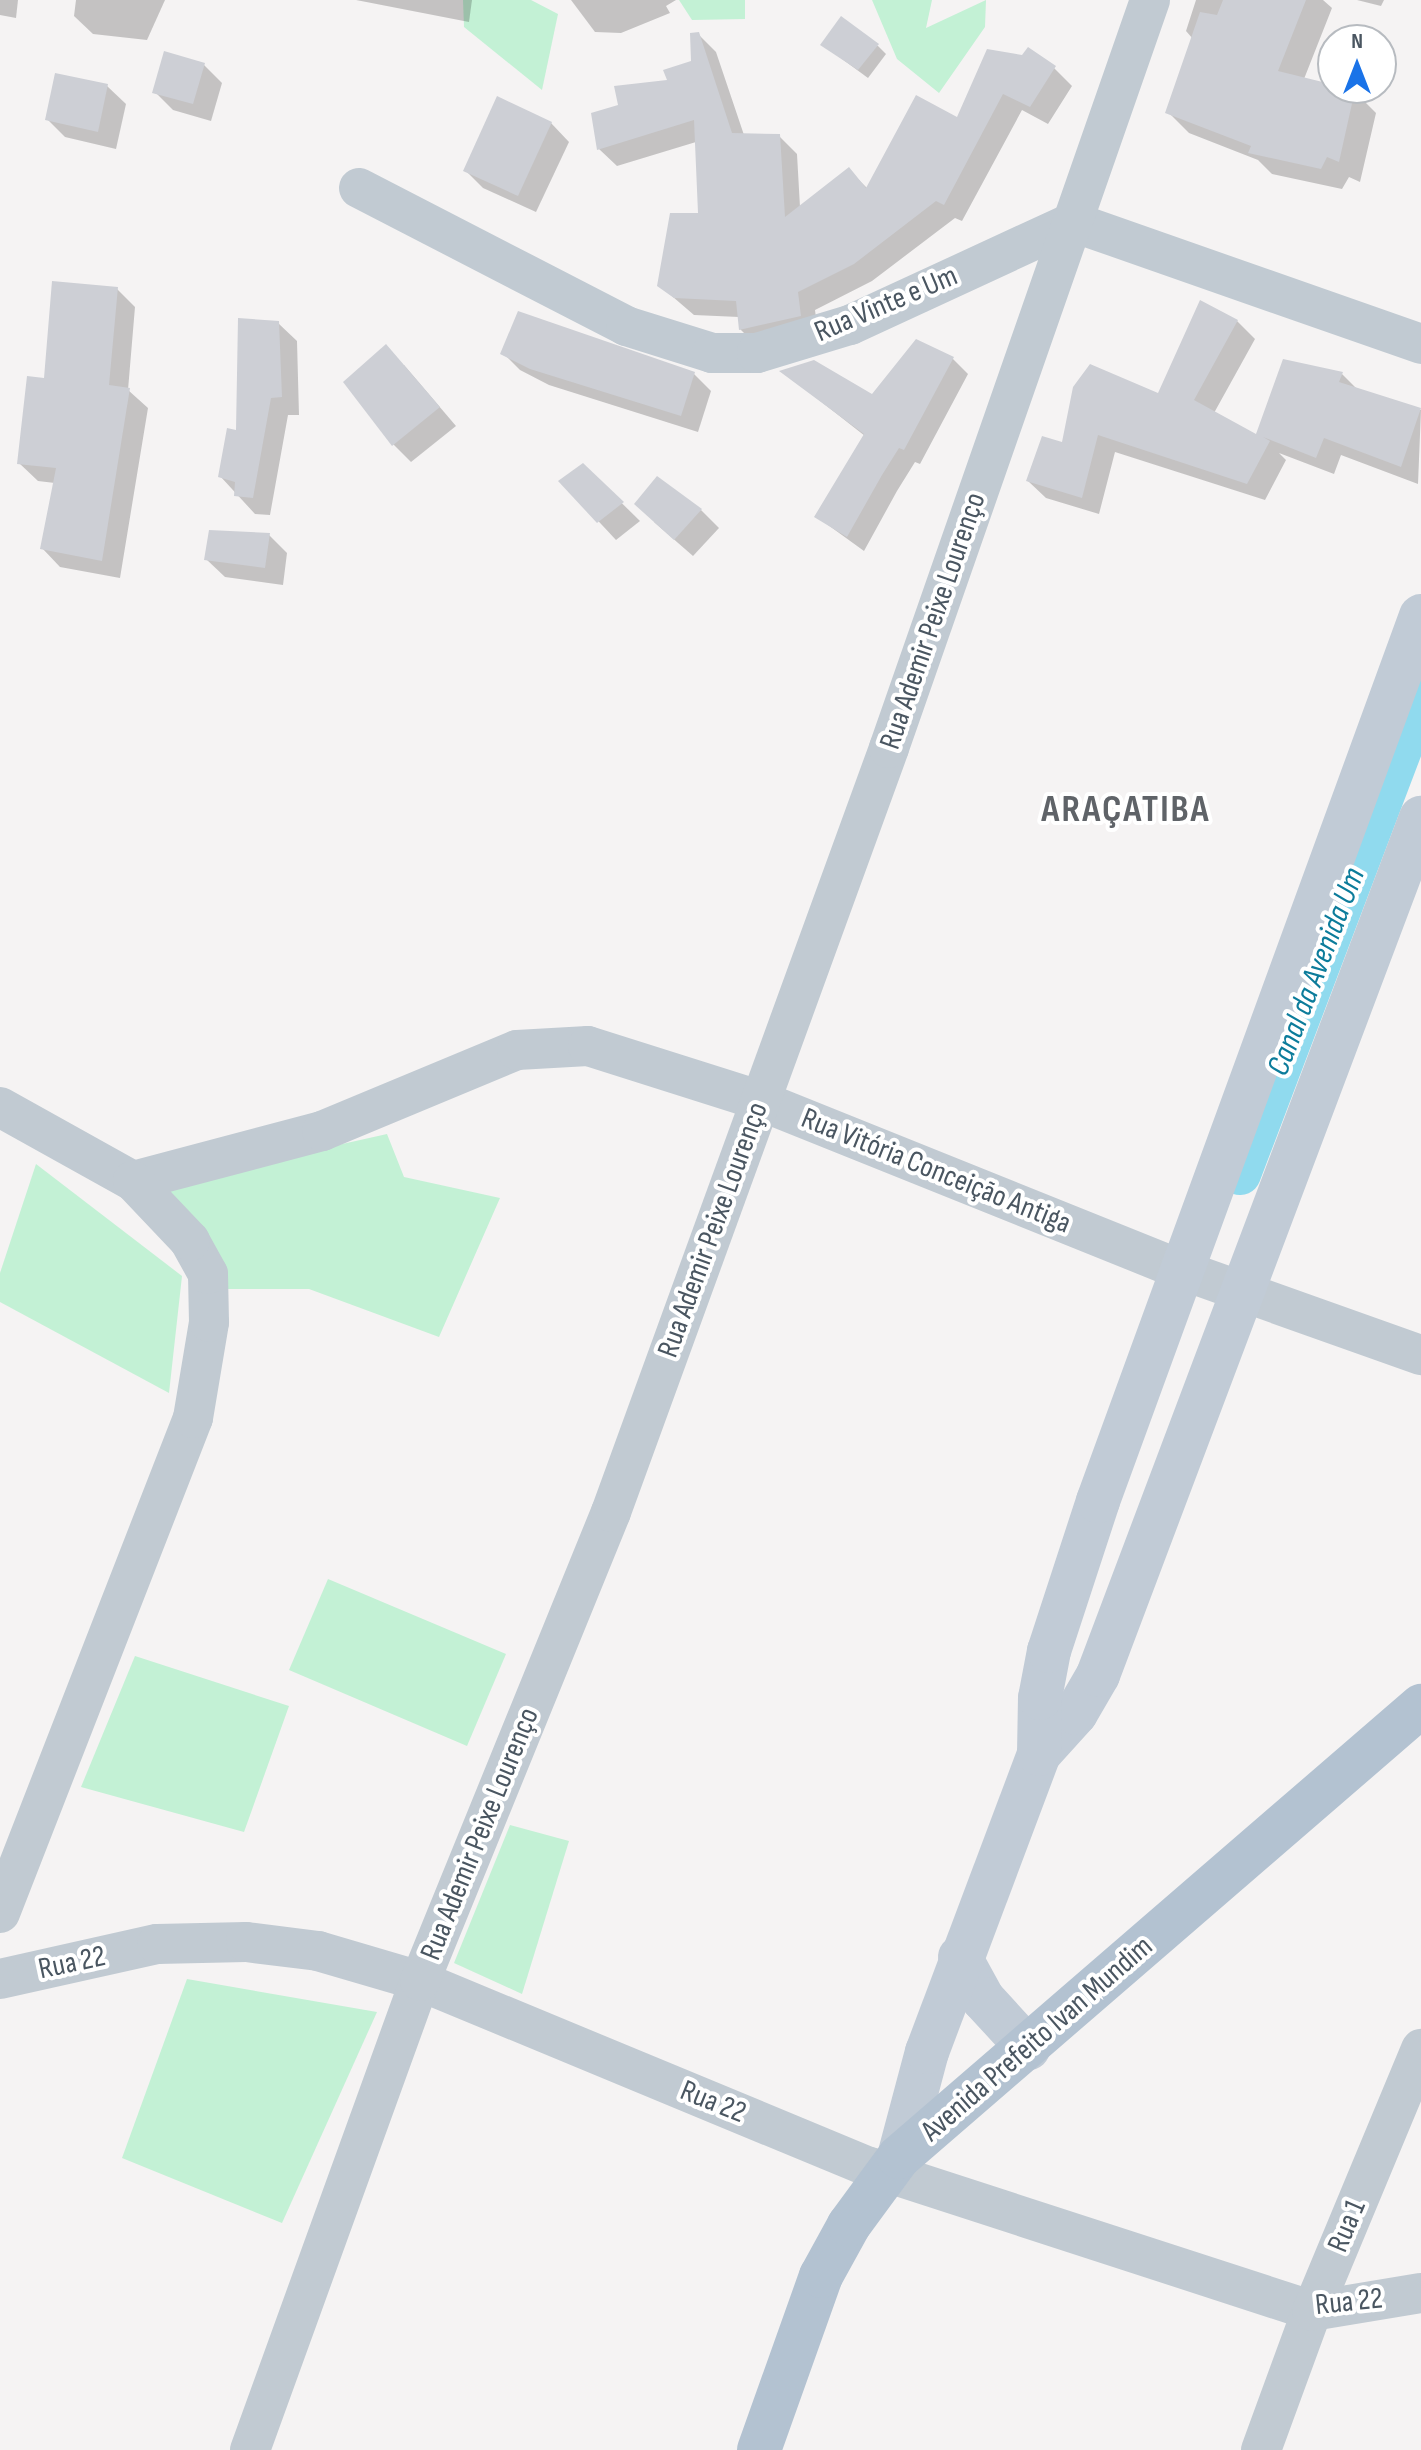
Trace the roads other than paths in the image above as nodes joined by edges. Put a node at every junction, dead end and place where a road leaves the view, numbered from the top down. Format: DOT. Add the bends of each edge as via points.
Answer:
graph roads {
  1 [pos="1150,0"];
  2 [pos="359,188"];
  3 [pos="1073,222"];
  4 [pos="1421,344"];
  5 [pos="1421,616"];
  6 [pos="1421,818"];
  7 [pos="761,1101"];
  8 [pos="0,1107"];
  9 [pos="133,1181"];
  10 [pos="1211,1280"];
  11 [pos="1421,1355"];
  12 [pos="1421,1706"];
  13 [pos="1039,1754"];
  14 [pos="0,1913"];
  15 [pos="960,1957"];
  16 [pos="0,1979"];
  17 [pos="420,1981"];
  18 [pos="1028,2048"];
  19 [pos="1421,2049"];
  20 [pos="893,2165"];
  21 [pos="1421,2293"];
  22 [pos="1312,2311"];
  23 [pos="250,2450"];
  24 [pos="759,2450"];
  25 [pos="1261,2450"];
  1 -- 3 [label="street, Rua Ademir Peixe Lourenço"];
  2 -- 3 [label="street, Rua Vinte e Um" via="626,326 712,353 757,353 850,325"];
  3 -- 4 [label="street"];
  3 -- 7 [label="street, Rua Ademir Peixe Lourenço"];
  5 -- 10 [label="street"];
  6 -- 10 [label="street"];
  7 -- 9 [label="street, Rua Vitória Conceição Antiga" via="588,1046 517,1050 322,1131"];
  7 -- 10 [label="street, Rua Vitória Conceição Antiga"];
  7 -- 17 [label="street, Rua Ademir Peixe Lourenço" via="611,1512"];
  8 -- 9 [label="street"];
  9 -- 14 [label="street" via="190,1241 208,1274 209,1322 193,1418"];
  10 -- 11 [label="street, Rua Vitória Conceição Antiga"];
  10 -- 13 [label="street" via="1049,1651 1040,1698"];
  10 -- 13 [label="street" via="1098,1675 1076,1713"];
  12 -- 18 [label="main road, Avenida Prefeito Ivan Mundim"];
  13 -- 15 [label="street"];
  15 -- 18 [label="street" via="983,1999"];
  15 -- 20 [label="street"];
  16 -- 17 [label="street, Rua 22" via="157,1944 246,1942 318,1951"];
  17 -- 20 [label="street, Rua 22"];
  17 -- 23 [label="street, Rua Ademir Peixe Lourenço"];
  18 -- 20 [label="main road, Avenida Prefeito Ivan Mundim"];
  19 -- 22 [label="street, Rua 1"];
  20 -- 22 [label="street, Rua 22"];
  20 -- 24 [label="main road, Avenida Prefeito Ivan Mundim" via="821,2276"];
  21 -- 22 [label="street, Rua 22"];
  22 -- 25 [label="street, Rua 1"];
}
